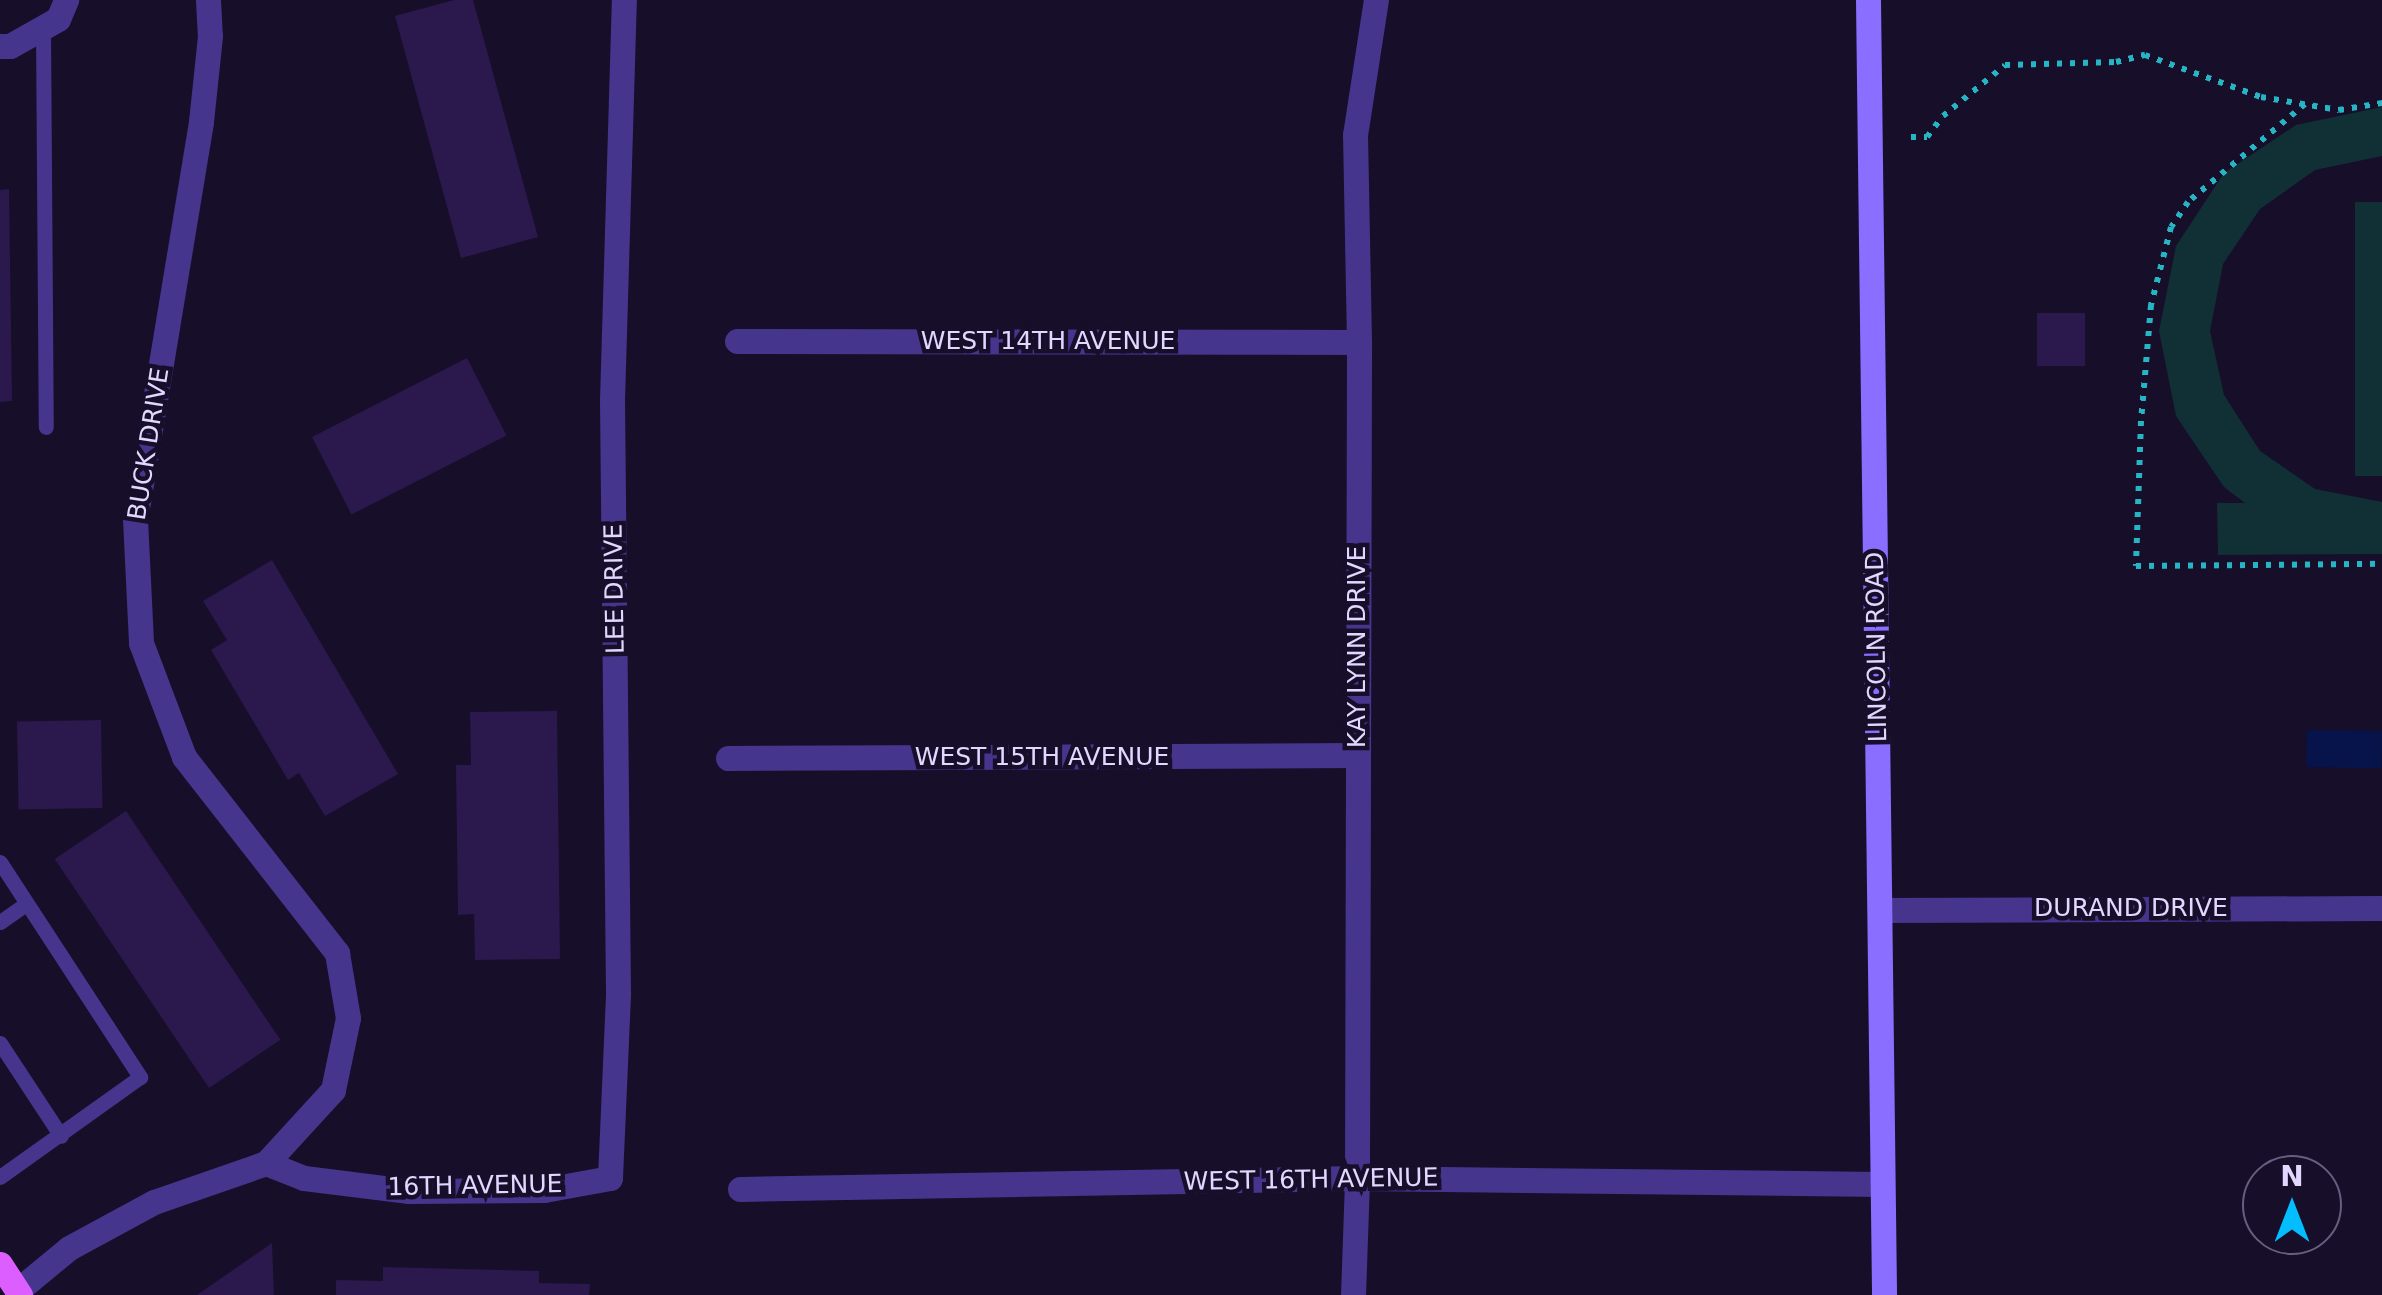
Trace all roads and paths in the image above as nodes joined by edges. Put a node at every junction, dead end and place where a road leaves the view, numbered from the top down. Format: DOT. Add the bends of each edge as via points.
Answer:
graph roads {
  1 [pos="66,0"];
  2 [pos="208,0"];
  3 [pos="624,0"];
  4 [pos="1376,0"];
  5 [pos="1868,0"];
  6 [pos="43,28"];
  7 [pos="0,46"];
  8 [pos="2382,103"];
  9 [pos="2304,104"];
  10 [pos="1911,136"];
  11 [pos="737,340"];
  12 [pos="1359,342"];
  13 [pos="46,427"];
  14 [pos="2382,564"];
  15 [pos="1356,755"];
  16 [pos="728,758"];
  17 [pos="0,862"];
  18 [pos="24,905"];
  19 [pos="2382,908"];
  20 [pos="1880,910"];
  21 [pos="0,922"];
  22 [pos="0,1043"];
  23 [pos="60,1136"];
  24 [pos="266,1163"];
  25 [pos="0,1177"];
  26 [pos="610,1178"];
  27 [pos="1358,1178"];
  28 [pos="1882,1184"];
  29 [pos="740,1189"];
  30 [pos="0,1264"];
  31 [pos="18,1293"];
  32 [pos="1353,1295"];
  33 [pos="1884,1295"];
  1 -- 6 [label="street" via="58,19"];
  2 -- 24 [label="street, BUCK DRIVE" via="201,122 135,520 141,643 184,757 338,953 348,1018 333,1090"];
  3 -- 26 [label="street, LEE DRIVE" via="612,400 618,993"];
  4 -- 12 [label="street, KAY LYNN DRIVE" via="1355,135"];
  5 -- 20 [label="main road, LINCOLN ROAD"];
  6 -- 7 [label="street"];
  6 -- 13 [label="lane"];
  8 -- 9 [label="path" via="2338,110"];
  9 -- 10 [label="path" via="2261,97 2145,56 2005,65 1927,136"];
  9 -- 14 [label="path" via="2188,202 2171,227 2151,305 2136,566"];
  11 -- 12 [label="street, WEST 14TH AVENUE"];
  12 -- 15 [label="street, KAY LYNN DRIVE"];
  15 -- 16 [label="street, WEST 15TH AVENUE"];
  15 -- 27 [label="street, KAY LYNN DRIVE"];
  17 -- 18 [label="lane"];
  18 -- 21 [label="lane"];
  18 -- 23 [label="lane" via="140,1077"];
  19 -- 20 [label="street, DURAND DRIVE"];
  20 -- 28 [label="main road, LINCOLN ROAD"];
  22 -- 23 [label="lane"];
  23 -- 25 [label="lane"];
  24 -- 26 [label="street, 16TH AVENUE" via="304,1178 410,1191 544,1190"];
  24 -- 31 [label="street" via="154,1202 69,1248"];
  27 -- 28 [label="street, WEST 16TH AVENUE"];
  27 -- 29 [label="street, WEST 16TH AVENUE"];
  27 -- 32 [label="street, KAY LYNN DRIVE"];
  28 -- 33 [label="main road, LINCOLN ROAD"];
  30 -- 31 [label="main road"];
}
